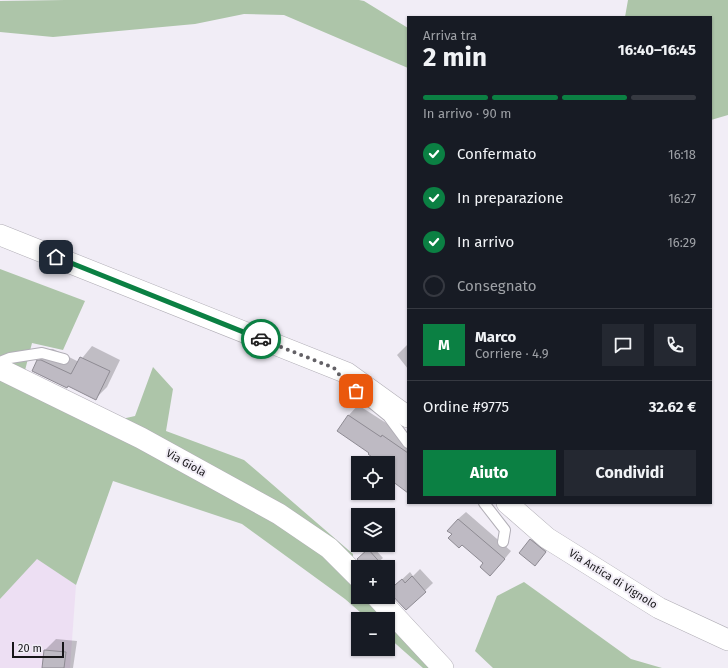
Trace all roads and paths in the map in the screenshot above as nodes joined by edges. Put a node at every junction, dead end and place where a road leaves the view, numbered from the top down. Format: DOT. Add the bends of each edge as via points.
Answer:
graph roads {
  1 [pos="0,235"];
  2 [pos="64,359"];
  3 [pos="0,362"];
  4 [pos="334,368"];
  5 [pos="0,369"];
  6 [pos="407,416"];
  7 [pos="407,442"];
  8 [pos="485,504"];
  9 [pos="508,504"];
  10 [pos="503,542"];
  11 [pos="351,570"];
  12 [pos="384,604"];
  13 [pos="728,640"];
  14 [pos="443,668"];
  1 -- 4 [label="street"];
  2 -- 3 [label="lane" via="42,353"];
  4 -- 6 [label="street" via="347,373"];
  4 -- 7 [label="lane" via="346,383 388,416"];
  5 -- 11 [label="street, Via Giola" via="141,438 279,514 329,548"];
  8 -- 10 [label="lane" via="505,530"];
  9 -- 13 [label="street, Via Antica di Vignolo" via="547,538 659,608"];
  12 -- 14 [label="street"];
}
